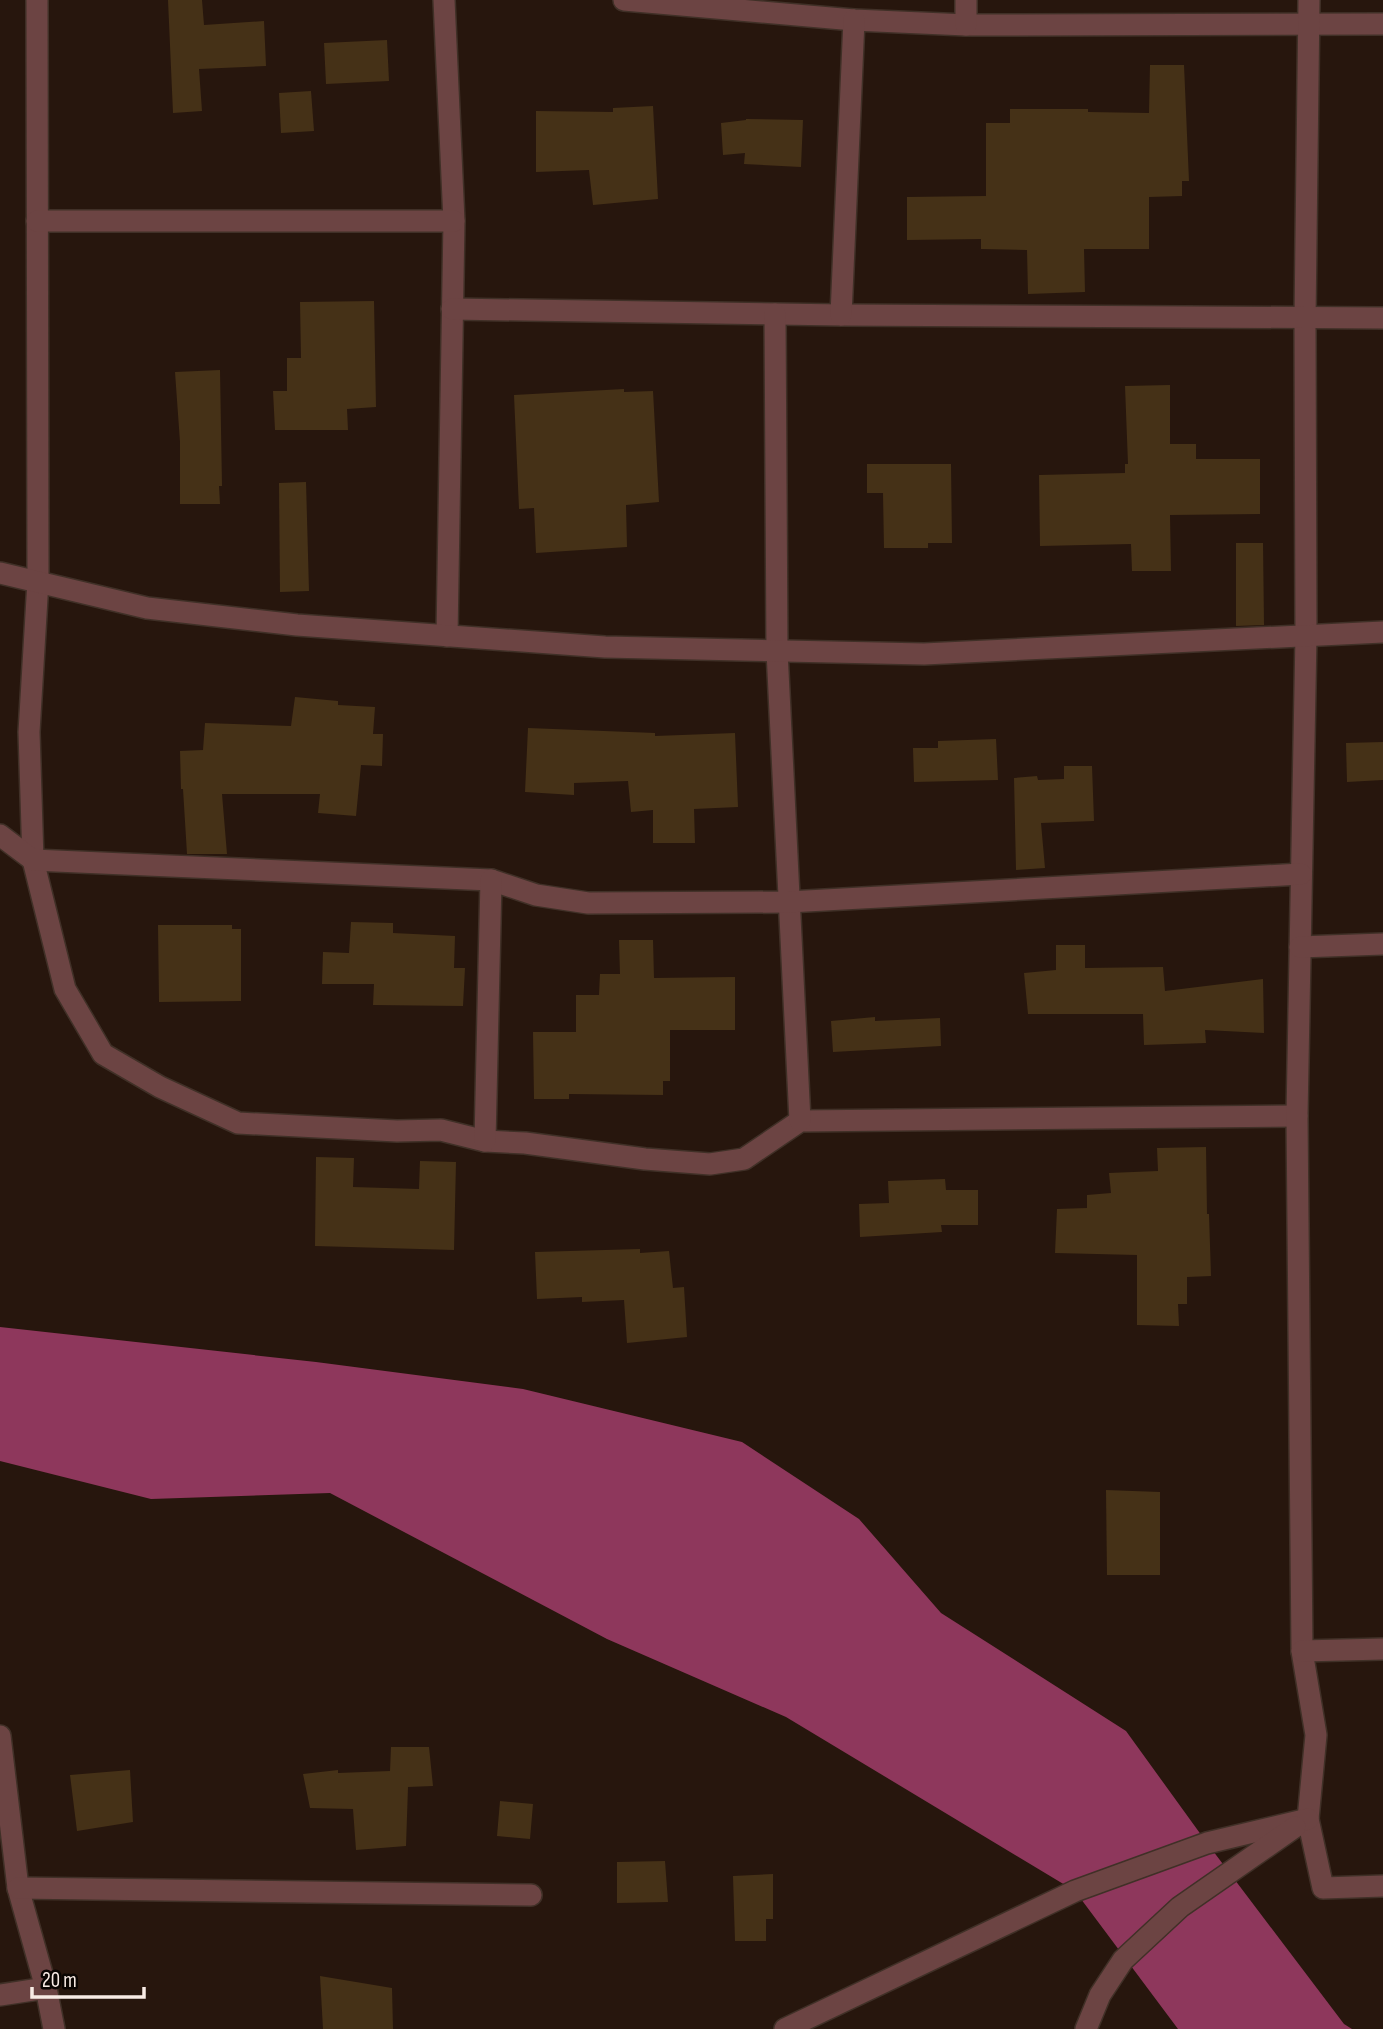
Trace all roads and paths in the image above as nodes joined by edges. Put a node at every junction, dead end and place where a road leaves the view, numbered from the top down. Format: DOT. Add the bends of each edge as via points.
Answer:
graph roads {
  1 [pos="37,0"];
  2 [pos="444,0"];
  3 [pos="624,0"];
  4 [pos="966,0"];
  5 [pos="1309,0"];
  6 [pos="854,20"];
  7 [pos="1309,24"];
  8 [pos="1383,24"];
  9 [pos="966,25"];
  10 [pos="37,221"];
  11 [pos="454,221"];
  12 [pos="452,309"];
  13 [pos="775,314"];
  14 [pos="841,315"];
  15 [pos="1383,318"];
  16 [pos="1306,319"];
  17 [pos="0,573"];
  18 [pos="38,581"];
  19 [pos="1383,632"];
  20 [pos="1306,635"];
  21 [pos="447,636"];
  22 [pos="776,651"];
  23 [pos="0,835"];
  24 [pos="33,860"];
  25 [pos="1301,874"];
  26 [pos="491,880"];
  27 [pos="788,902"];
  28 [pos="1383,944"];
  29 [pos="1300,947"];
  30 [pos="1297,1116"];
  31 [pos="800,1121"];
  32 [pos="485,1141"];
  33 [pos="1383,1649"];
  34 [pos="1302,1651"];
  35 [pos="0,1736"];
  36 [pos="1308,1818"];
  37 [pos="1383,1886"];
  38 [pos="18,1888"];
  39 [pos="531,1895"];
  40 [pos="46,1988"];
  41 [pos="0,1995"];
  42 [pos="54,2029"];
  43 [pos="785,2029"];
  44 [pos="1086,2029"];
  1 -- 10 [label="street"];
  2 -- 11 [label="street"];
  3 -- 6 [label="street"];
  4 -- 9 [label="street"];
  5 -- 7 [label="street"];
  6 -- 9 [label="street"];
  6 -- 14 [label="street"];
  7 -- 8 [label="street"];
  7 -- 9 [label="street"];
  7 -- 16 [label="street"];
  10 -- 11 [label="street"];
  10 -- 18 [label="street"];
  11 -- 12 [label="street"];
  12 -- 13 [label="street"];
  12 -- 21 [label="street"];
  13 -- 14 [label="street"];
  13 -- 22 [label="street"];
  14 -- 16 [label="street"];
  15 -- 16 [label="street"];
  16 -- 20 [label="street"];
  17 -- 18 [label="street"];
  18 -- 21 [label="street" via="146,608"];
  18 -- 24 [label="street" via="29,732"];
  19 -- 20 [label="street"];
  20 -- 22 [label="street" via="924,654"];
  20 -- 25 [label="street"];
  21 -- 22 [label="street" via="605,647"];
  22 -- 27 [label="street"];
  23 -- 24 [label="street"];
  24 -- 26 [label="street"];
  24 -- 32 [label="street" via="65,989 103,1054 237,1123 441,1130"];
  25 -- 27 [label="street"];
  25 -- 29 [label="street"];
  26 -- 27 [label="street" via="536,895 588,903"];
  26 -- 32 [label="street"];
  27 -- 31 [label="street"];
  28 -- 29 [label="street"];
  29 -- 30 [label="street"];
  30 -- 31 [label="street"];
  30 -- 34 [label="street"];
  31 -- 32 [label="street" via="744,1159 710,1164"];
  33 -- 34 [label="street"];
  34 -- 36 [label="street" via="1316,1735"];
  35 -- 38 [label="street"];
  36 -- 37 [label="street" via="1323,1888"];
  36 -- 43 [label="street" via="1207,1843 1075,1891"];
  36 -- 44 [label="street" via="1180,1908 1123,1960 1100,1995"];
  38 -- 39 [label="street"];
  38 -- 40 [label="street"];
  40 -- 41 [label="street"];
  40 -- 42 [label="street"];
}
